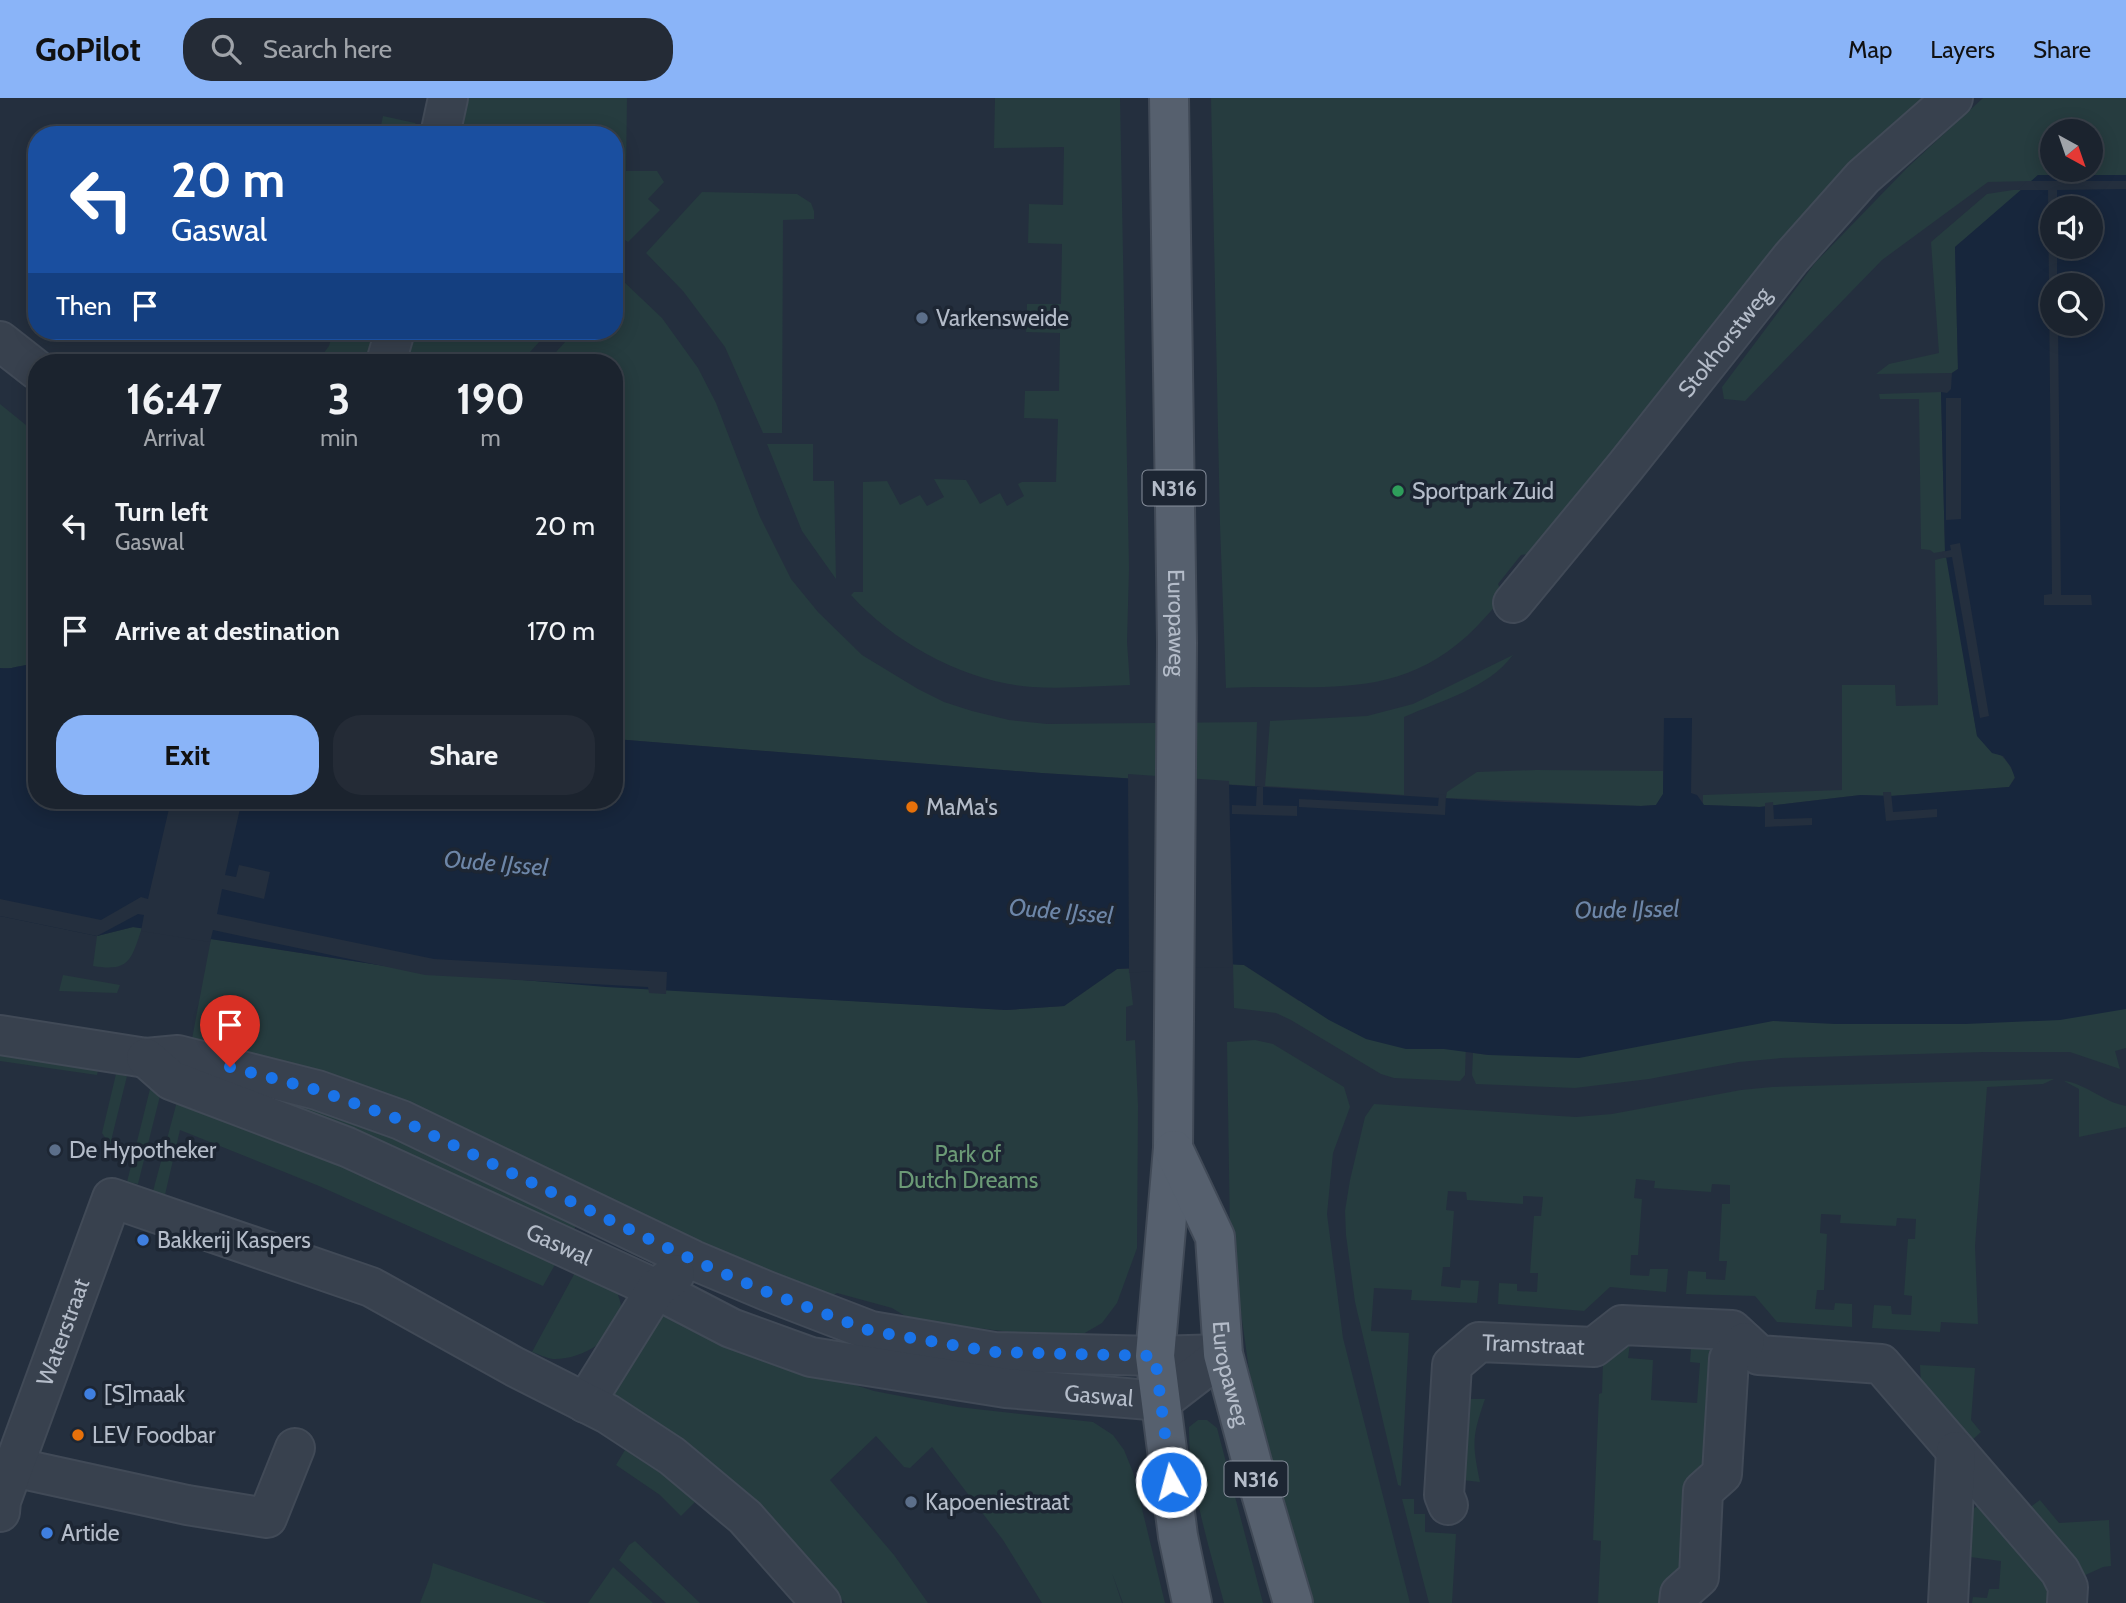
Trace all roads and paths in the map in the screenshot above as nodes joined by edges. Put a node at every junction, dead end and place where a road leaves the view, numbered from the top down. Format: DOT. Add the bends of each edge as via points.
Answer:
graph roads {
  1 [pos="448,98"];
  2 [pos="1169,98"];
  3 [pos="1953,98"];
  4 [pos="442,126"];
  5 [pos="0,341"];
  6 [pos="28,363"];
  7 [pos="1513,603"];
  8 [pos="0,1035"];
  9 [pos="146,1058"];
  10 [pos="1174,1148"];
  11 [pos="693,1260"];
  12 [pos="656,1289"];
  13 [pos="1745,1342"];
  14 [pos="1223,1354"];
  15 [pos="1155,1356"];
  16 [pos="1162,1401"];
  17 [pos="585,1403"];
  18 [pos="295,1448"];
  19 [pos="1956,1451"];
  20 [pos="5,1489"];
  21 [pos="1448,1505"];
  22 [pos="0,1512"];
  23 [pos="821,1603"];
  24 [pos="1192,1603"];
  25 [pos="1293,1603"];
  26 [pos="1679,1603"];
  27 [pos="1948,1603"];
  28 [pos="2067,1603"];
  1 -- 4 [label="street"];
  2 -- 10 [label="main road, Europaweg / N316" via="1177,643"];
  3 -- 7 [label="street, Stokhorstweg" via="1863,177 1791,258"];
  5 -- 6 [label="street"];
  8 -- 9 [label="street"];
  9 -- 11 [label="street, Gaswal" via="178,1055 218,1064 317,1090 401,1120"];
  9 -- 12 [label="street, Gaswal" via="171,1080 347,1147"];
  10 -- 14 [label="main road, Europaweg / N316" via="1215,1237"];
  10 -- 15 [label="main road, Europaweg / N316"];
  11 -- 12 [label="street"];
  11 -- 15 [label="street, Gaswal" via="871,1331 994,1352"];
  12 -- 16 [label="street, Gaswal" via="731,1328 811,1357 1006,1388"];
  12 -- 17 [label="street"];
  13 -- 19 [label="street, Tramstraat" via="1759,1355 1881,1364"];
  13 -- 21 [label="street, Tramstraat" via="1732,1330 1622,1325 1594,1347 1479,1342 1452,1364 1444,1494"];
  13 -- 26 [label="street" via="1730,1359 1722,1474 1703,1491 1699,1577 1680,1594"];
  14 -- 15 [label="street, Gaswal"];
  14 -- 16 [label="street, Gaswal"];
  14 -- 25 [label="main road, Europaweg / N316"];
  15 -- 16 [label="main road, Europaweg / N316"];
  16 -- 24 [label="main road, Europaweg / N316" via="1178,1536"];
  17 -- 20 [label="street, Waterstraat" via="371,1287 112,1198"];
  17 -- 23 [label="street" via="672,1456 745,1517"];
  18 -- 20 [label="street" via="267,1518 187,1505"];
  19 -- 27 [label="street"];
  19 -- 28 [label="street, Tramstraat" via="2060,1571 2068,1587"];
  20 -- 22 [label="street, Waterstraat"];
}
